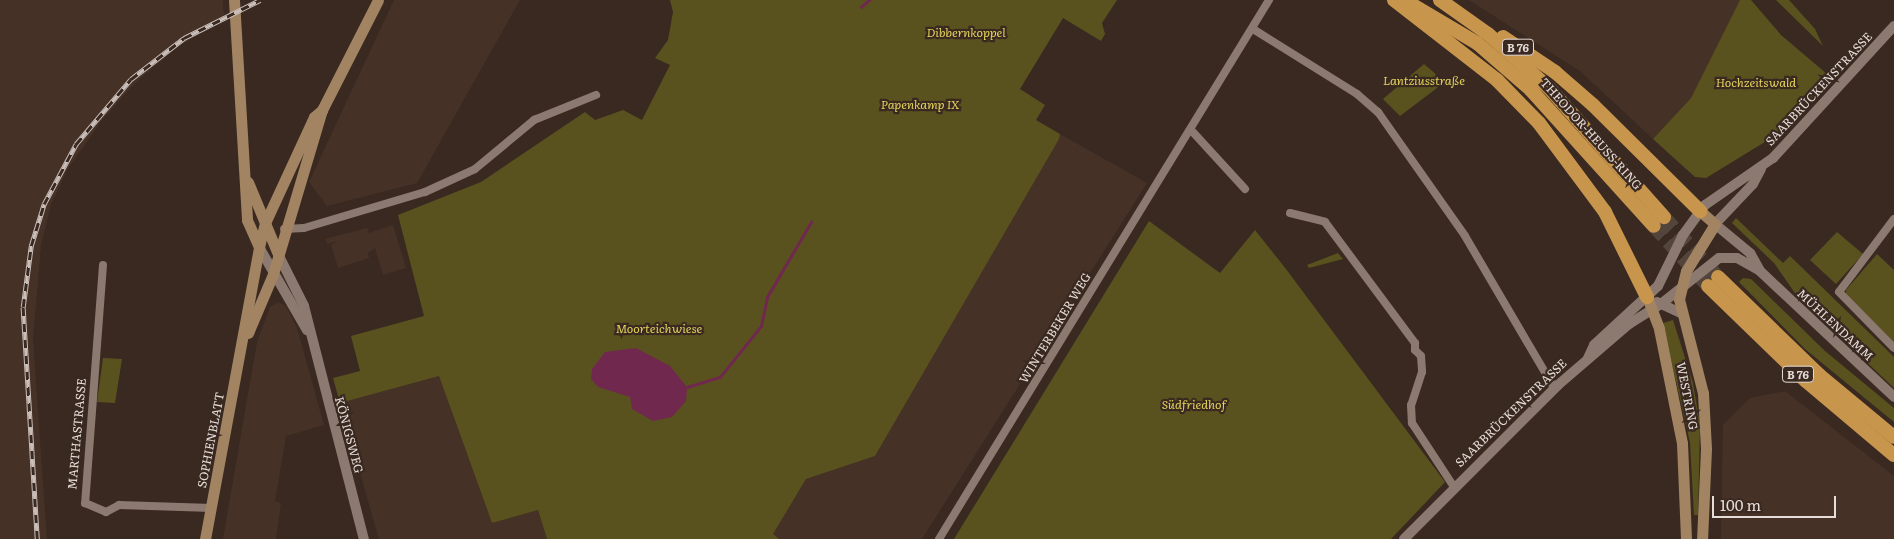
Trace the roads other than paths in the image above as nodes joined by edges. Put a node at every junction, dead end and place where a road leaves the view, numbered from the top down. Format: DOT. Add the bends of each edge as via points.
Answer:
graph roads {
  1 [pos="234,0"];
  2 [pos="378,0"];
  3 [pos="1394,0"];
  4 [pos="1404,0"];
  5 [pos="1440,0"];
  6 [pos="1269,1"];
  7 [pos="1465,17"];
  8 [pos="1894,26"];
  9 [pos="1253,29"];
  10 [pos="596,96"];
  11 [pos="322,110"];
  12 [pos="1191,130"];
  13 [pos="1761,169"];
  14 [pos="246,178"];
  15 [pos="1245,189"];
  16 [pos="1700,211"];
  17 [pos="1290,213"];
  18 [pos="1894,219"];
  19 [pos="265,223"];
  20 [pos="1715,224"];
  21 [pos="284,229"];
  22 [pos="259,247"];
  23 [pos="278,254"];
  24 [pos="103,265"];
  25 [pos="1760,271"];
  26 [pos="273,274"];
  27 [pos="1679,291"];
  28 [pos="1647,297"];
  29 [pos="1657,307"];
  30 [pos="1680,313"];
  31 [pos="311,337"];
  32 [pos="242,346"];
  33 [pos="1894,348"];
  34 [pos="1588,358"];
  35 [pos="1554,388"];
  36 [pos="1894,397"];
  37 [pos="1894,437"];
  38 [pos="1894,455"];
  39 [pos="1454,487"];
  40 [pos="212,508"];
  41 [pos="205,539"];
  42 [pos="364,539"];
  43 [pos="939,539"];
  44 [pos="1404,539"];
  45 [pos="1686,539"];
  46 [pos="1702,539"];
  1 -- 14 [label="main road"];
  2 -- 11 [label="main road"];
  3 -- 28 [label="highway" via="1497,80 1538,123 1605,212"];
  4 -- 7 [label="highway, THEODOR-HEUSS-RING / B 76" via="1477,43 1525,84 1659,222 1555,94"];
  5 -- 7 [label="highway, THEODOR-HEUSS-RING / B 76"];
  6 -- 9 [label="street, WINTERBEKER WEG"];
  7 -- 16 [label="highway, B 76" via="1561,78"];
  8 -- 13 [label="street, SAARBRÜCKENSTRASSE"];
  9 -- 12 [label="street, WINTERBEKER WEG"];
  9 -- 35 [label="street" via="1357,94 1378,112 1465,236"];
  10 -- 21 [label="street" via="534,120 475,169 425,192 304,228"];
  11 -- 19 [label="main road, SOPHIENBLATT" via="314,118"];
  11 -- 21 [label="main road, SOPHIENBLATT"];
  12 -- 15 [label="street"];
  12 -- 43 [label="street, WINTERBEKER WEG"];
  13 -- 16 [label="street, SAARBRÜCKENSTRASSE" via="1715,195"];
  13 -- 20 [label="street, SAARBRÜCKENSTRASSE" via="1753,184"];
  14 -- 19 [label="main road"];
  14 -- 22 [label="main road" via="246,220"];
  16 -- 20 [label="main road, MÜHLENDAMM"];
  16 -- 28 [label="street, SAARBRÜCKENSTRASSE" via="1658,286"];
  17 -- 39 [label="street, SAARBRÜCKENSTRASSE" via="1325,222 1415,343 1422,362 1411,405 1412,423"];
  18 -- 33 [label="street" via="1839,292"];
  19 -- 22 [label="main road, SOPHIENBLATT"];
  19 -- 23 [label="main road"];
  20 -- 25 [label="street, MÜHLENDAMM" via="1750,254"];
  20 -- 27 [label="main road, SAARBRÜCKENSTRASSE" via="1694,256"];
  21 -- 23 [label="main road, SOPHIENBLATT"];
  22 -- 26 [label="street, KÖNIGSWEG"];
  22 -- 32 [label="main road, SOPHIENBLATT"];
  23 -- 26 [label="main road, SOPHIENBLATT"];
  23 -- 31 [label="street, KÖNIGSWEG" via="304,306"];
  24 -- 40 [label="street, MARTHASTRASSE" via="85,503 106,512 119,505"];
  25 -- 27 [label="street, MÜHLENDAMM" via="1737,258 1719,258 1705,265"];
  25 -- 36 [label="street, MÜHLENDAMM"];
  26 -- 31 [label="street, KÖNIGSWEG"];
  26 -- 32 [label="main road, SOPHIENBLATT"];
  27 -- 29 [label="street, SAARBRÜCKENSTRASSE"];
  27 -- 30 [label="main road, WESTRING"];
  28 -- 29 [label="main road, WESTRING"];
  28 -- 34 [label="street, SAARBRÜCKENSTRASSE" via="1594,345"];
  29 -- 30 [label="street"];
  29 -- 34 [label="street, SAARBRÜCKENSTRASSE"];
  29 -- 45 [label="main road, WESTRING" via="1682,443"];
  30 -- 46 [label="main road, WESTRING" via="1703,393 1706,458"];
  31 -- 42 [label="street, KÖNIGSWEG"];
  32 -- 40 [label="main road, SOPHIENBLATT"];
  34 -- 35 [label="street, SAARBRÜCKENSTRASSE"];
  35 -- 39 [label="street, SAARBRÜCKENSTRASSE"];
  37 -- 38 [label="highway, B 76" via="1713,282 1799,375"];
  39 -- 44 [label="street, SAARBRÜCKENSTRASSE"];
  40 -- 41 [label="main road, SOPHIENBLATT"];
}
